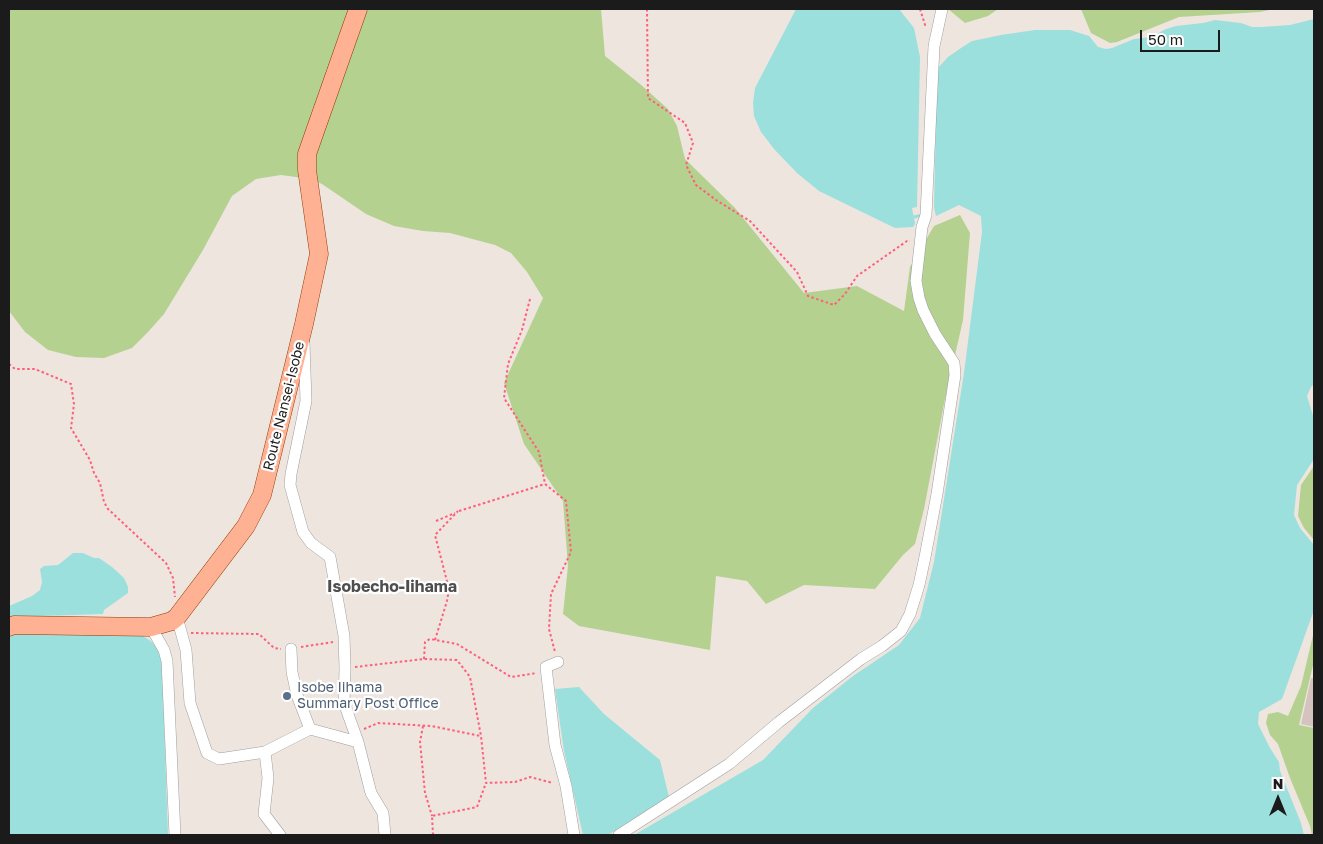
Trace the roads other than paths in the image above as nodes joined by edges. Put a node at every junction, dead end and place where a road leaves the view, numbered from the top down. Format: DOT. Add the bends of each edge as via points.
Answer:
graph roads {
  1 [pos="358,9"];
  2 [pos="942,9"];
  3 [pos="304,324"];
  4 [pos="179,625"];
  5 [pos="9,627"];
  6 [pos="151,627"];
  7 [pos="292,649"];
  8 [pos="558,662"];
  9 [pos="310,729"];
  10 [pos="356,738"];
  11 [pos="265,752"];
  12 [pos="175,835"];
  13 [pos="280,835"];
  14 [pos="385,835"];
  15 [pos="574,835"];
  16 [pos="619,835"];
  1 -- 3 [label="main road, Route Nansei-Isobe" via="307,154 319,254"];
  2 -- 16 [label="street" via="934,46 926,215 916,282 923,310 954,363 955,376 937,494 910,614 901,631 786,716 729,764"];
  3 -- 4 [label="main road, Route Nansei-Isobe" via="262,495 246,526"];
  3 -- 10 [label="street" via="306,401 290,485 303,532 311,543 330,557 344,641 344,703"];
  4 -- 6 [label="main road" via="172,622"];
  4 -- 11 [label="street" via="186,650 190,703 207,753 219,759"];
  5 -- 6 [label="main road"];
  6 -- 12 [label="street" via="167,661"];
  7 -- 9 [label="street" via="296,695"];
  8 -- 15 [label="street" via="546,668 555,745"];
  9 -- 10 [label="street"];
  9 -- 11 [label="street"];
  10 -- 14 [label="street" via="372,793 383,813"];
  11 -- 13 [label="street" via="268,778 264,814"];
}
